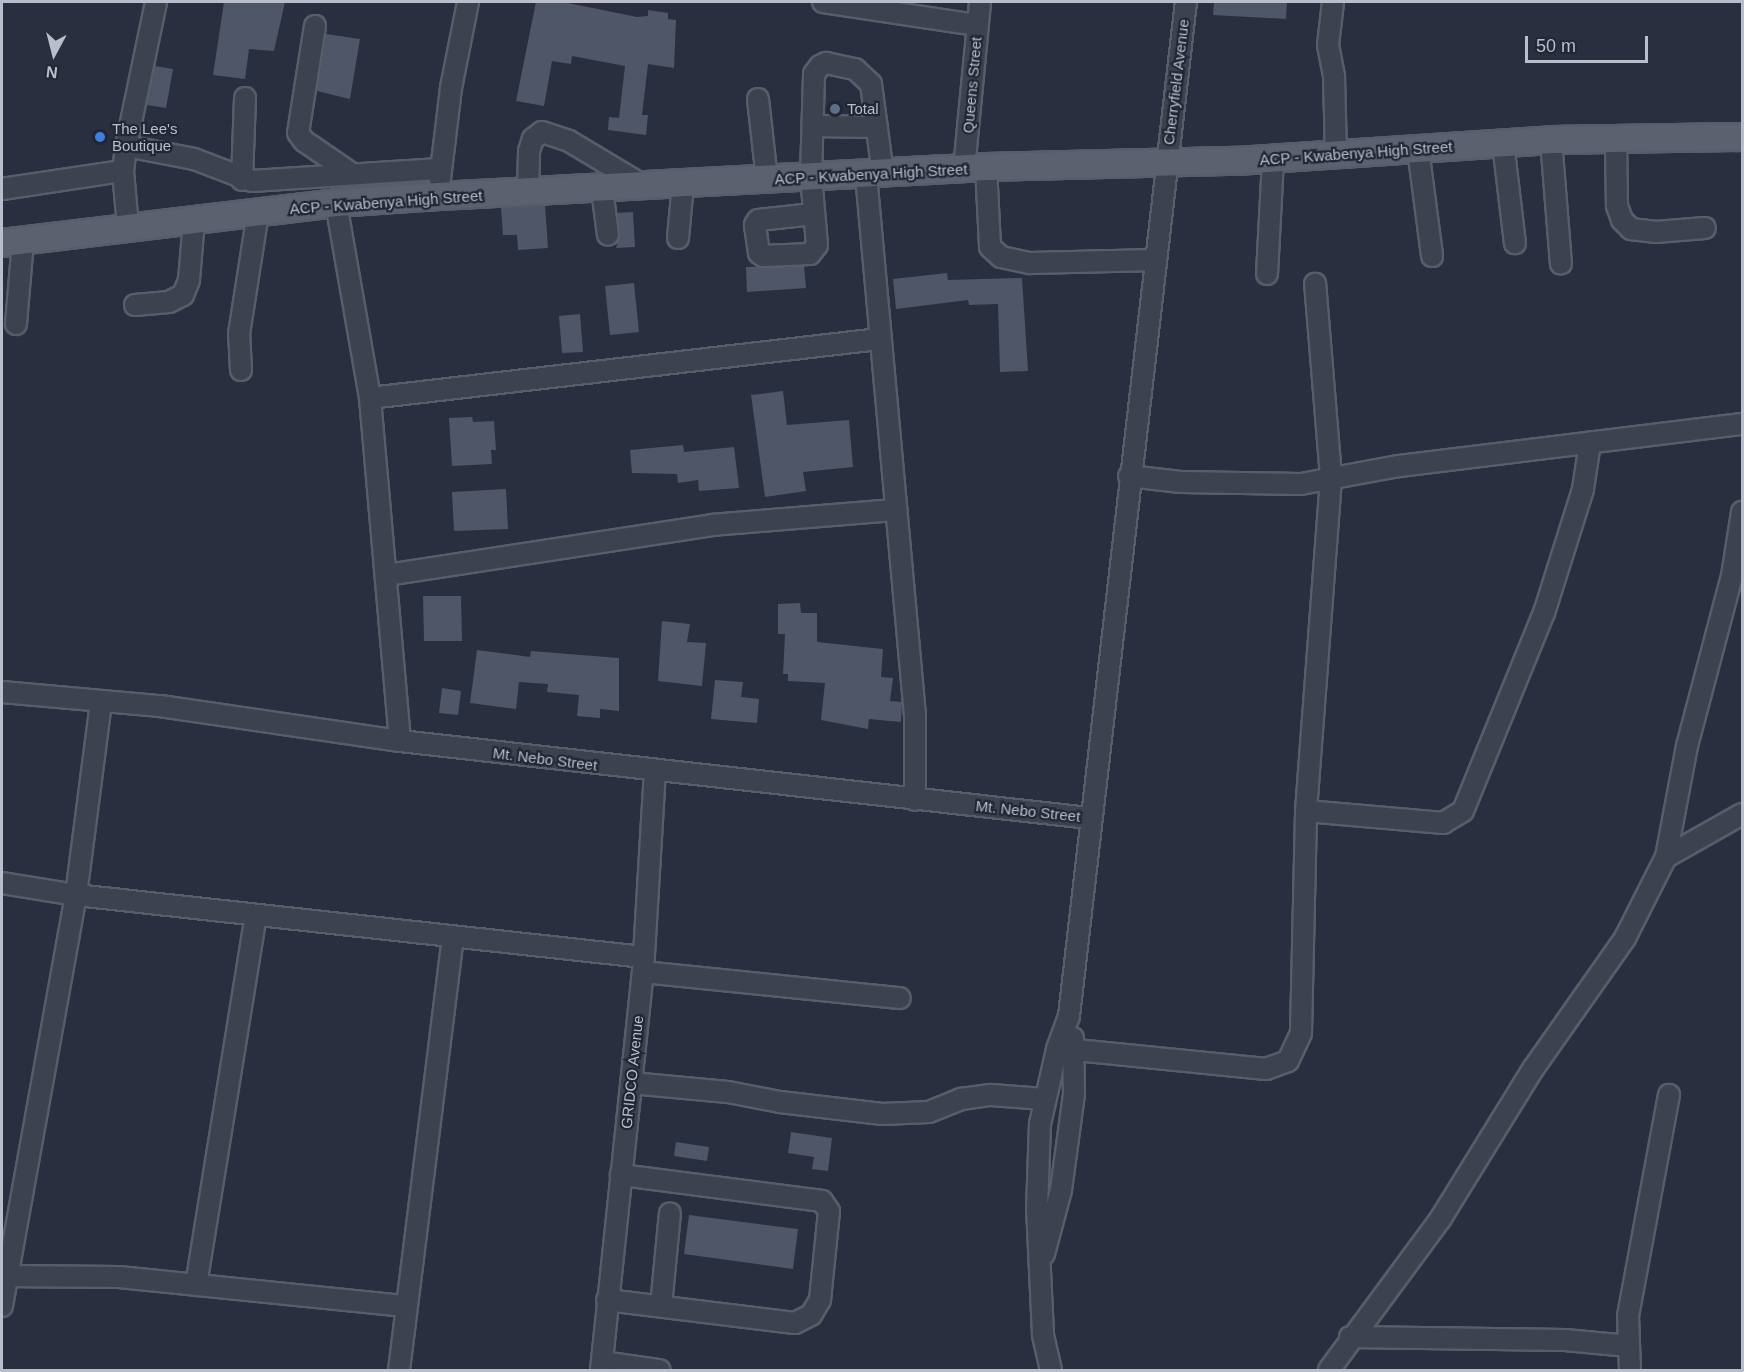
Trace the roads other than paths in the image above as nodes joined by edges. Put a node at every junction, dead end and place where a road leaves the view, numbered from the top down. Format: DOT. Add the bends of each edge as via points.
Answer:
graph roads {
  1 [pos="156,2"];
  2 [pos="468,2"];
  3 [pos="822,2"];
  4 [pos="980,2"];
  5 [pos="1186,2"];
  6 [pos="1333,2"];
  7 [pos="977,25"];
  8 [pos="315,26"];
  9 [pos="245,99"];
  10 [pos="758,99"];
  11 [pos="813,126"];
  12 [pos="877,127"];
  13 [pos="1743,137"];
  14 [pos="1616,138"];
  15 [pos="1551,140"];
  16 [pos="1503,143"];
  17 [pos="126,146"];
  18 [pos="1418,149"];
  19 [pos="1336,155"];
  20 [pos="1273,158"];
  21 [pos="1166,163"];
  22 [pos="975,168"];
  23 [pos="440,169"];
  24 [pos="123,171"];
  25 [pos="352,174"];
  26 [pos="875,174"];
  27 [pos="811,176"];
  28 [pos="767,179"];
  29 [pos="242,180"];
  30 [pos="683,184"];
  31 [pos="646,187"];
  32 [pos="2,189"];
  33 [pos="602,189"];
  34 [pos="528,194"];
  35 [pos="439,196"];
  36 [pos="336,203"];
  37 [pos="258,212"];
  38 [pos="813,214"];
  39 [pos="195,220"];
  40 [pos="128,227"];
  41 [pos="1705,228"];
  42 [pos="608,235"];
  43 [pos="678,238"];
  44 [pos="12,242"];
  45 [pos="1515,243"];
  46 [pos="1432,255"];
  47 [pos="1155,260"];
  48 [pos="1561,264"];
  49 [pos="1267,274"];
  50 [pos="1315,284"];
  51 [pos="135,305"];
  52 [pos="16,324"];
  53 [pos="879,339"];
  54 [pos="241,369"];
  55 [pos="370,398"];
  56 [pos="1743,423"];
  57 [pos="1590,443"];
  58 [pos="1129,476"];
  59 [pos="1331,477"];
  60 [pos="896,510"];
  61 [pos="1743,512"];
  62 [pos="386,575"];
  63 [pos="2,692"];
  64 [pos="101,702"];
  65 [pos="400,741"];
  66 [pos="655,772"];
  67 [pos="915,800"];
  68 [pos="1306,811"];
  69 [pos="1743,814"];
  70 [pos="1089,818"];
  71 [pos="1666,857"];
  72 [pos="2,883"];
  73 [pos="76,895"];
  74 [pos="256,916"];
  75 [pos="453,939"];
  76 [pos="643,964"];
  77 [pos="900,998"];
  78 [pos="1068,1016"];
  79 [pos="1076,1050"];
  80 [pos="631,1083"];
  81 [pos="1669,1095"];
  82 [pos="1044,1099"];
  83 [pos="621,1175"];
  84 [pos="670,1213"];
  85 [pos="1042,1259"];
  86 [pos="4,1276"];
  87 [pos="196,1285"];
  88 [pos="608,1300"];
  89 [pos="2,1306"];
  90 [pos="406,1306"];
  91 [pos="661,1306"];
  92 [pos="1350,1338"];
  93 [pos="1629,1346"];
  94 [pos="601,1366"];
  95 [pos="399,1371"];
  96 [pos="659,1371"];
  97 [pos="1051,1371"];
  98 [pos="1329,1371"];
  99 [pos="1630,1371"];
  1 -- 17 [label="street"];
  2 -- 23 [label="street"];
  3 -- 7 [label="street"];
  4 -- 7 [label="street, Queens Street"];
  5 -- 21 [label="street, Cherryfield Avenue"];
  6 -- 19 [label="street" via="1328,45 1334,76"];
  7 -- 22 [label="street, Queens Street"];
  8 -- 25 [label="street" via="298,133"];
  9 -- 29 [label="street"];
  10 -- 28 [label="street"];
  11 -- 12 [label="street"];
  11 -- 12 [label="street" via="814,74 826,63 865,75 871,84"];
  11 -- 27 [label="street"];
  12 -- 26 [label="street"];
  13 -- 14 [label="main road, ACP - Kwabenya High Street"];
  14 -- 15 [label="main road, ACP - Kwabenya High Street"];
  14 -- 41 [label="street" via="1617,206 1622,220 1631,229 1656,232"];
  15 -- 16 [label="main road, ACP - Kwabenya High Street"];
  15 -- 48 [label="street"];
  16 -- 18 [label="main road, ACP - Kwabenya High Street"];
  16 -- 45 [label="street"];
  17 -- 24 [label="street"];
  17 -- 29 [label="street" via="194,159"];
  18 -- 19 [label="main road, ACP - Kwabenya High Street"];
  18 -- 46 [label="street"];
  19 -- 20 [label="main road, ACP - Kwabenya High Street"];
  20 -- 21 [label="main road, ACP - Kwabenya High Street"];
  20 -- 49 [label="street"];
  21 -- 22 [label="main road, ACP - Kwabenya High Street"];
  21 -- 47 [label="street, Cherryfield Avenue"];
  22 -- 26 [label="main road, ACP - Kwabenya High Street"];
  22 -- 47 [label="street, Queens Street" via="990,247 1000,257 1030,263"];
  23 -- 25 [label="street"];
  23 -- 35 [label="street"];
  24 -- 32 [label="street"];
  24 -- 40 [label="street"];
  25 -- 29 [label="street"];
  26 -- 27 [label="main road, ACP - Kwabenya High Street"];
  26 -- 53 [label="street"];
  27 -- 28 [label="main road, ACP - Kwabenya High Street"];
  27 -- 38 [label="street"];
  28 -- 30 [label="main road, ACP - Kwabenya High Street"];
  30 -- 31 [label="main road, ACP - Kwabenya High Street"];
  30 -- 43 [label="street"];
  31 -- 33 [label="main road, ACP - Kwabenya High Street"];
  31 -- 34 [label="street" via="569,141 542,132 533,139 529,151"];
  33 -- 34 [label="main road, ACP - Kwabenya High Street"];
  33 -- 42 [label="street"];
  34 -- 35 [label="main road, ACP - Kwabenya High Street"];
  35 -- 36 [label="main road, ACP - Kwabenya High Street"];
  36 -- 37 [label="main road, ACP - Kwabenya High Street"];
  36 -- 55 [label="street"];
  37 -- 39 [label="main road, ACP - Kwabenya High Street"];
  37 -- 54 [label="street" via="239,334"];
  39 -- 40 [label="main road, ACP - Kwabenya High Street"];
  39 -- 51 [label="street" via="189,279 183,295 169,302"];
  40 -- 44 [label="main road, ACP - Kwabenya High Street"];
  44 -- 52 [label="street"];
  47 -- 58 [label="street, Cherryfield Avenue"];
  50 -- 59 [label="street"];
  53 -- 55 [label="street"];
  53 -- 60 [label="street"];
  55 -- 62 [label="street"];
  56 -- 57 [label="street"];
  57 -- 59 [label="street"];
  57 -- 68 [label="street" via="1583,489 1544,613 1463,811 1443,823"];
  58 -- 59 [label="street" via="1274,485"];
  58 -- 70 [label="street, Cherryfield Avenue"];
  59 -- 68 [label="street"];
  60 -- 62 [label="street" via="712,525"];
  60 -- 67 [label="street" via="915,715"];
  61 -- 71 [label="street" via="1732,576 1687,746"];
  62 -- 65 [label="street"];
  63 -- 64 [label="street, Mt. Nebo Street"];
  64 -- 65 [label="street, Mt. Nebo Street" via="160,706"];
  64 -- 73 [label="street"];
  65 -- 66 [label="street, Mt. Nebo Street"];
  66 -- 67 [label="street, Mt. Nebo Street"];
  66 -- 76 [label="street, GRIDCO Avenue"];
  67 -- 70 [label="street, Mt. Nebo Street"];
  68 -- 79 [label="street" via="1301,1033 1288,1061 1266,1069"];
  69 -- 71 [label="street"];
  70 -- 78 [label="street, Cherryfield Avenue"];
  71 -- 92 [label="street" via="1625,938 1533,1069 1441,1218"];
  72 -- 73 [label="street"];
  73 -- 74 [label="street"];
  73 -- 86 [label="street"];
  74 -- 75 [label="street"];
  74 -- 87 [label="street"];
  75 -- 76 [label="street"];
  75 -- 90 [label="street"];
  76 -- 77 [label="street"];
  76 -- 80 [label="street, GRIDCO Avenue"];
  78 -- 79 [label="street"];
  78 -- 82 [label="street"];
  79 -- 85 [label="street" via="1061,1190"];
  80 -- 82 [label="street" via="882,1114 929,1112 961,1099 991,1095"];
  80 -- 83 [label="street, GRIDCO Avenue"];
  81 -- 93 [label="street" via="1637,1258 1628,1316"];
  82 -- 85 [label="street" via="1036,1209"];
  83 -- 88 [label="street, GRIDCO Avenue"];
  83 -- 91 [label="street" via="822,1201 829,1211 820,1300 811,1315 795,1323"];
  84 -- 91 [label="street"];
  85 -- 97 [label="street" via="1043,1334"];
  86 -- 87 [label="street" via="119,1277"];
  86 -- 89 [label="street"];
  87 -- 90 [label="street"];
  88 -- 91 [label="street"];
  88 -- 94 [label="street, GRIDCO Avenue"];
  90 -- 95 [label="street"];
  92 -- 93 [label="street" via="1565,1341"];
  92 -- 98 [label="street"];
  93 -- 99 [label="street"];
  94 -- 96 [label="street"];
}
